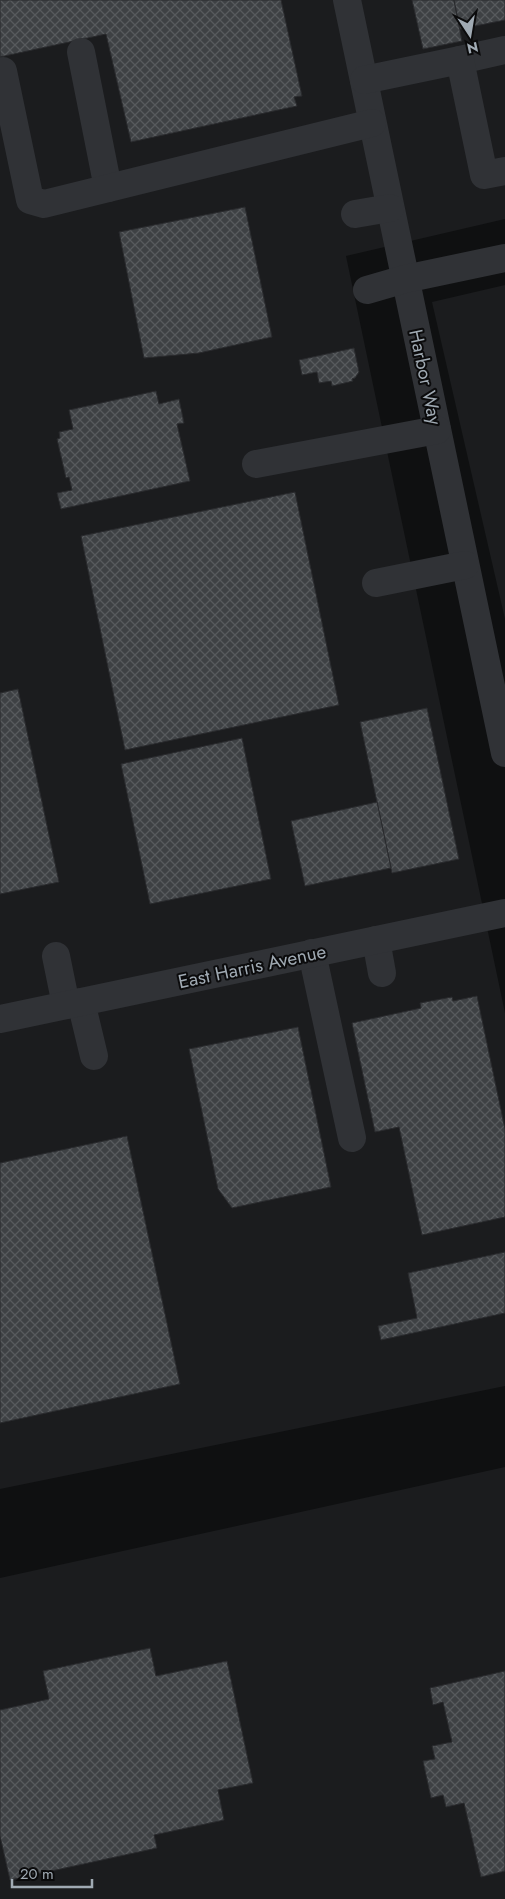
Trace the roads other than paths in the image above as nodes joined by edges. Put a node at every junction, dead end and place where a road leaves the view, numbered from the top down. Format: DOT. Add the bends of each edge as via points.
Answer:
graph roads {
  1 [pos="347,0"];
  2 [pos="505,50"];
  3 [pos="81,52"];
  4 [pos="460,60"];
  5 [pos="3,71"];
  6 [pos="364,80"];
  7 [pos="372,123"];
  8 [pos="505,171"];
  9 [pos="108,188"];
  10 [pos="390,208"];
  11 [pos="355,214"];
  12 [pos="505,258"];
  13 [pos="405,279"];
  14 [pos="366,290"];
  15 [pos="437,430"];
  16 [pos="256,464"];
  17 [pos="465,565"];
  18 [pos="376,583"];
  19 [pos="505,753"];
  20 [pos="505,913"];
  21 [pos="376,940"];
  22 [pos="304,955"];
  23 [pos="56,956"];
  24 [pos="382,973"];
  25 [pos="304,996"];
  26 [pos="74,1003"];
  27 [pos="0,1019"];
  28 [pos="94,1056"];
  29 [pos="352,1138"];
  1 -- 6 [label="street, Harbor Way"];
  2 -- 4 [label="street"];
  3 -- 9 [label="street"];
  4 -- 6 [label="street"];
  4 -- 8 [label="street" via="484,176"];
  5 -- 9 [label="street" via="30,200 44,204"];
  6 -- 7 [label="street, Harbor Way"];
  7 -- 9 [label="street"];
  7 -- 10 [label="street, Harbor Way"];
  10 -- 11 [label="street"];
  10 -- 13 [label="street, Harbor Way"];
  12 -- 13 [label="street"];
  13 -- 14 [label="street"];
  13 -- 15 [label="street, Harbor Way"];
  15 -- 16 [label="street"];
  15 -- 17 [label="street, Harbor Way"];
  17 -- 18 [label="street"];
  17 -- 19 [label="street, Harbor Way"];
  20 -- 21 [label="street, East Harris Avenue"];
  21 -- 22 [label="street, East Harris Avenue"];
  21 -- 24 [label="street"];
  22 -- 25 [label="street"];
  22 -- 26 [label="street, East Harris Avenue"];
  22 -- 29 [label="street"];
  23 -- 26 [label="street"];
  26 -- 27 [label="street, East Harris Avenue"];
  26 -- 28 [label="street"];
}
